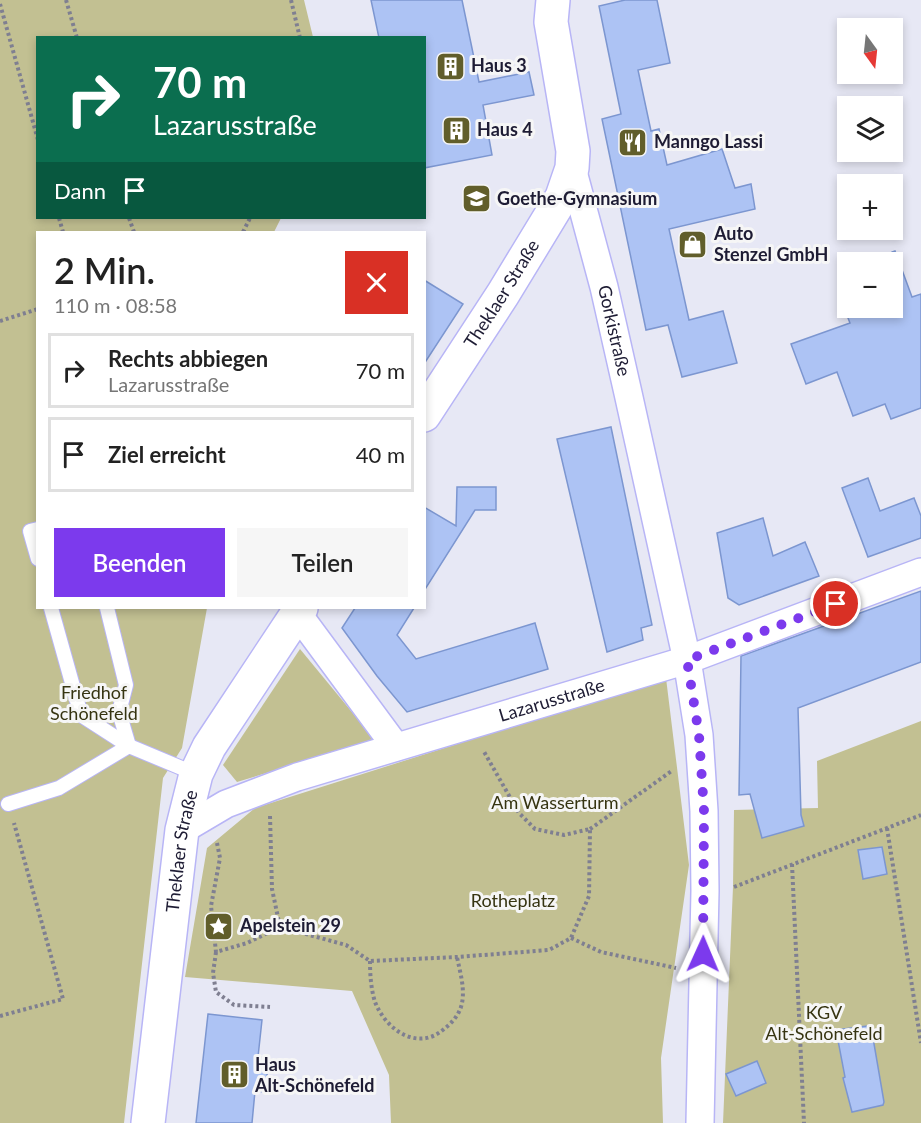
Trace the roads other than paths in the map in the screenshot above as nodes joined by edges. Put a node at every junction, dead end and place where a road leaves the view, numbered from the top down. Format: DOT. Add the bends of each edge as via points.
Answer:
graph roads {
  1 [pos="553,0"];
  2 [pos="572,168"];
  3 [pos="426,412"];
  4 [pos="36,530"];
  5 [pos="36,552"];
  6 [pos="921,572"];
  7 [pos="51,609"];
  8 [pos="107,609"];
  9 [pos="299,610"];
  10 [pos="687,660"];
  11 [pos="129,746"];
  12 [pos="396,747"];
  13 [pos="196,774"];
  14 [pos="8,804"];
  15 [pos="182,830"];
  16 [pos="148,1123"];
  17 [pos="700,1123"];
  1 -- 2 [label="main road, Gorkistraße" via="551,22 571,131"];
  2 -- 3 [label="main road, Theklaer Straße" via="562,196 530,251"];
  2 -- 10 [label="street, Gorkistraße" via="604,287"];
  4 -- 5 [label="lane" via="30,531"];
  6 -- 10 [label="street, Lazarusstraße"];
  7 -- 11 [label="lane" via="81,714"];
  8 -- 11 [label="lane" via="126,685 119,712"];
  9 -- 12 [label="street"];
  9 -- 13 [label="main road, Theklaer Straße" via="209,747"];
  10 -- 12 [label="street, Lazarusstraße"];
  10 -- 17 [label="street, Gorkistraße" via="704,811"];
  11 -- 13 [label="lane"];
  11 -- 14 [label="lane" via="59,788"];
  12 -- 15 [label="street, Lazarusstraße" via="226,804"];
  13 -- 15 [label="main road, Theklaer Straße"];
  15 -- 16 [label="main road, Theklaer Straße"];
}
